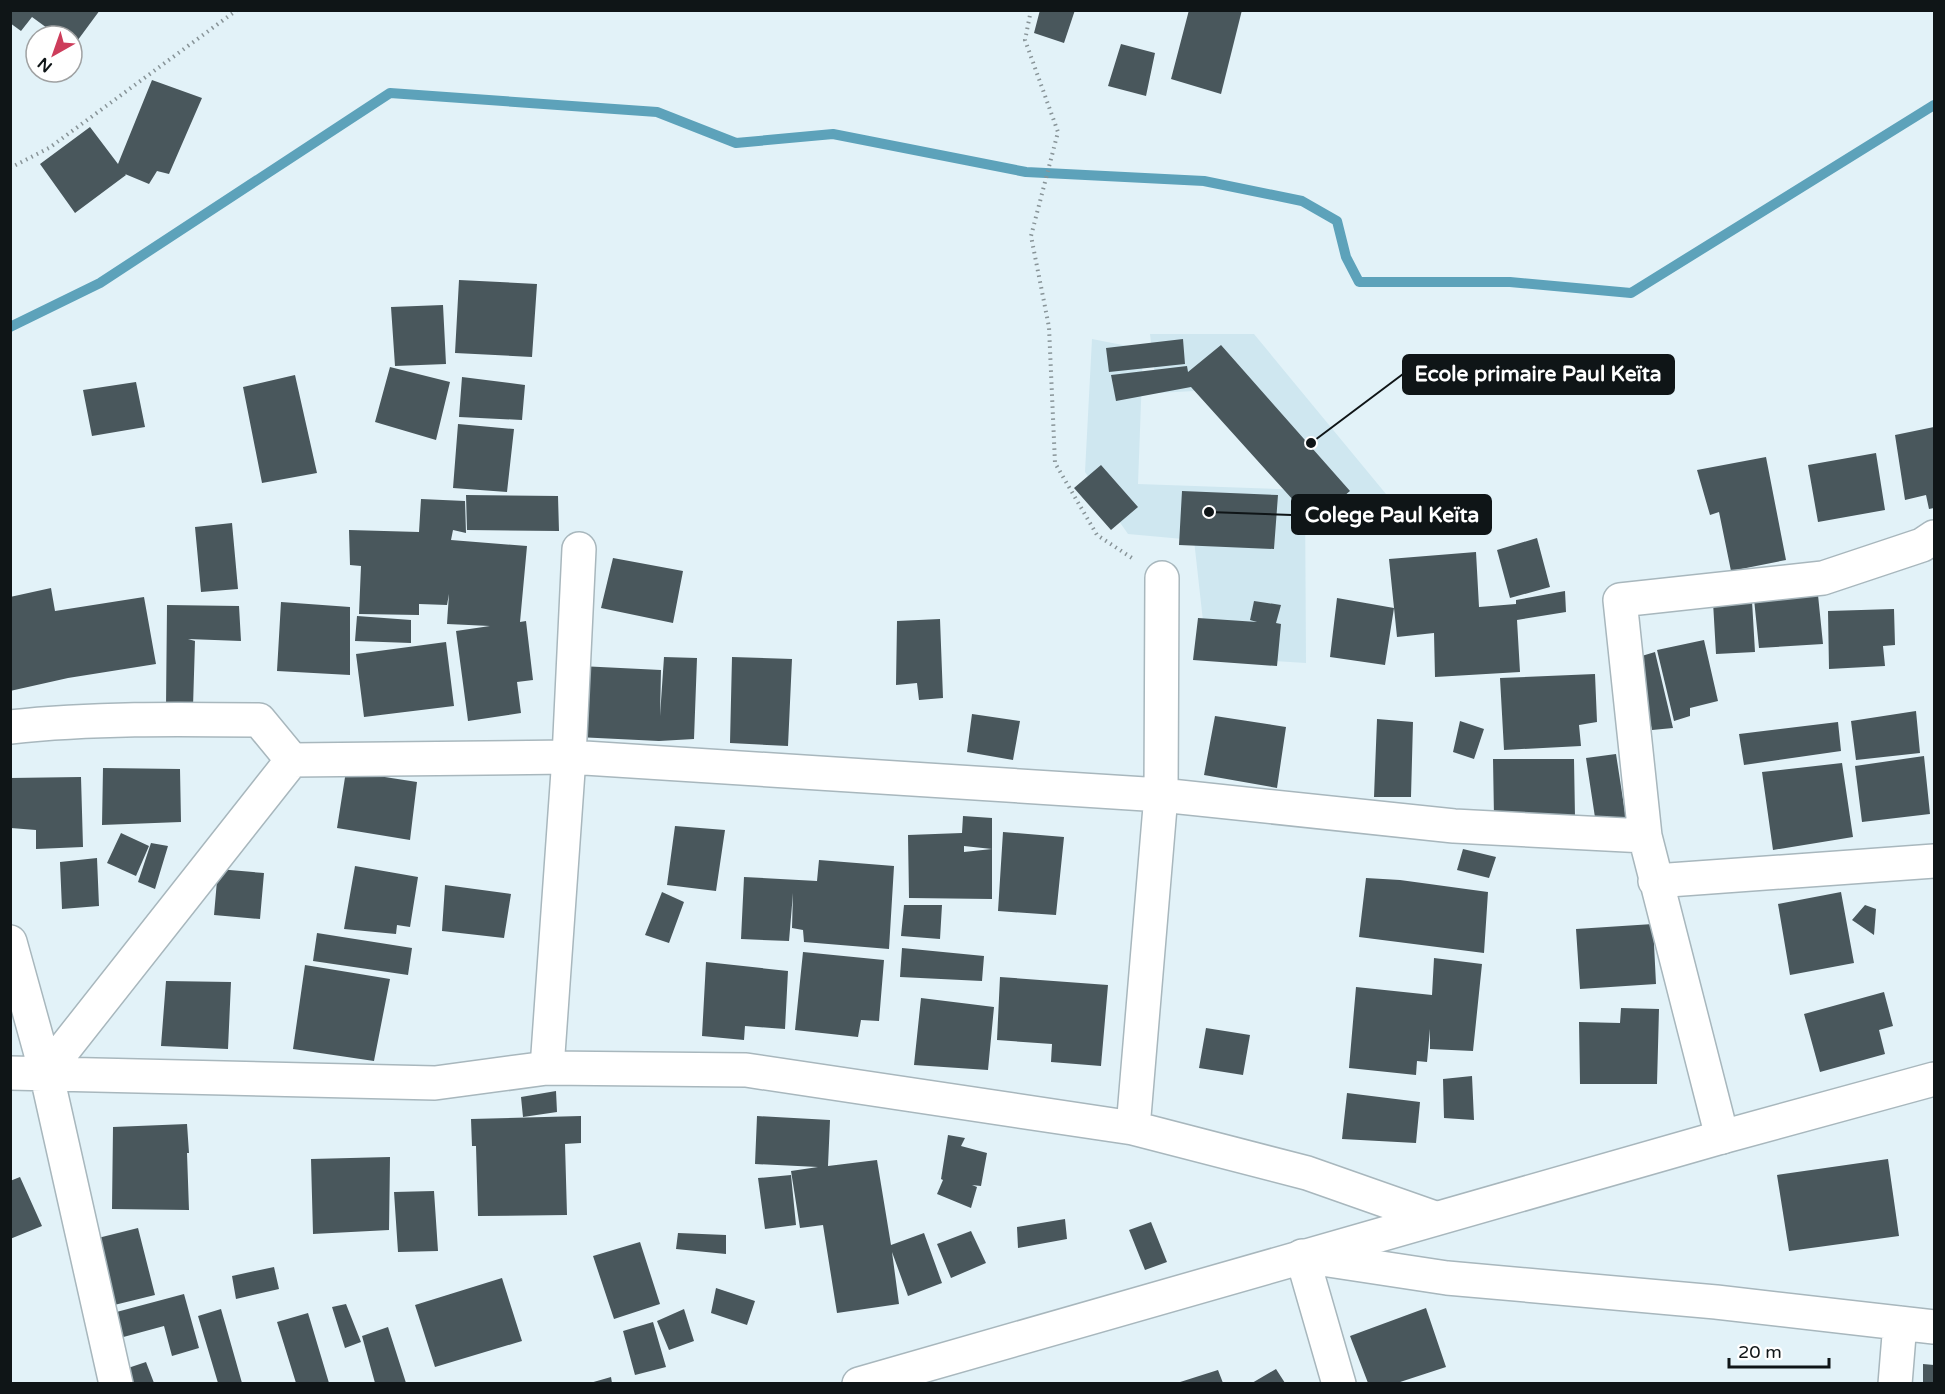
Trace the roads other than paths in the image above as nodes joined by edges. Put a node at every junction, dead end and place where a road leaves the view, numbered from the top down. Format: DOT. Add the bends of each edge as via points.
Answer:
graph roads {
  1 [pos="1935,537"];
  2 [pos="579,549"];
  3 [pos="1162,578"];
  4 [pos="10,727"];
  5 [pos="569,757"];
  6 [pos="292,760"];
  7 [pos="1161,795"];
  8 [pos="1645,836"];
  9 [pos="1935,861"];
  10 [pos="1655,881"];
  11 [pos="10,942"];
  12 [pos="547,1068"];
  13 [pos="46,1072"];
  14 [pos="10,1073"];
  15 [pos="1935,1079"];
  16 [pos="1133,1128"];
  17 [pos="1722,1137"];
  18 [pos="1435,1218"];
  19 [pos="1302,1256"];
  20 [pos="1900,1323"];
  21 [pos="1935,1327"];
  22 [pos="116,1383"];
  23 [pos="860,1383"];
  24 [pos="1339,1383"];
  25 [pos="1895,1383"];
  1 -- 8 [label="street" via="1922,545 1824,578 1620,600"];
  2 -- 5 [label="street"];
  3 -- 7 [label="street"];
  4 -- 6 [label="street" via="144,719 259,720"];
  5 -- 6 [label="street"];
  5 -- 7 [label="street"];
  5 -- 12 [label="street"];
  6 -- 13 [label="street"];
  7 -- 8 [label="street" via="1454,826"];
  7 -- 16 [label="street"];
  8 -- 10 [label="street"];
  9 -- 10 [label="street"];
  10 -- 17 [label="street"];
  11 -- 13 [label="street"];
  12 -- 13 [label="street" via="435,1083"];
  12 -- 16 [label="street" via="746,1070"];
  13 -- 14 [label="street"];
  13 -- 22 [label="street"];
  15 -- 17 [label="street"];
  16 -- 18 [label="street" via="1307,1173"];
  17 -- 18 [label="street"];
  18 -- 19 [label="street"];
  19 -- 20 [label="street" via="1447,1278"];
  19 -- 23 [label="street"];
  19 -- 24 [label="street"];
  20 -- 21 [label="street"];
  20 -- 25 [label="street"];
}
